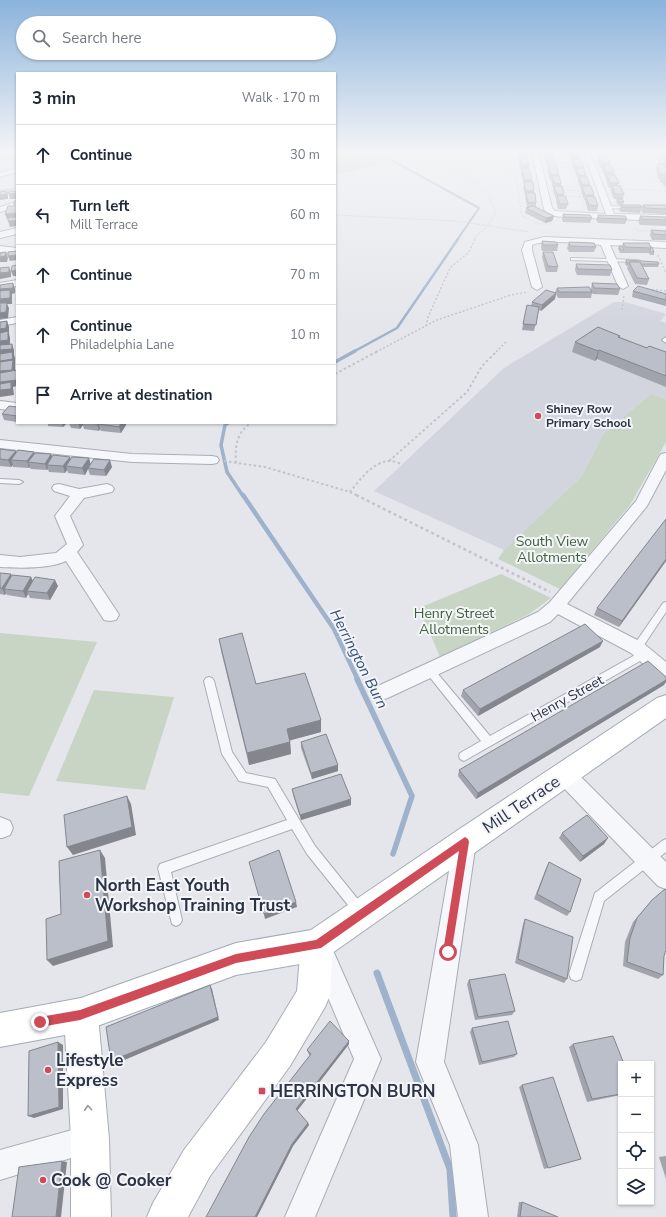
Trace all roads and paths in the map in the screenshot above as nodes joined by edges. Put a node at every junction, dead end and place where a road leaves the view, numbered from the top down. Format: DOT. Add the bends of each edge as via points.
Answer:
graph roads {
  1 [pos="495,209"];
  2 [pos="548,209"];
  3 [pos="570,209"];
  4 [pos="585,209"];
  5 [pos="609,209"];
  6 [pos="336,215"];
  7 [pos="572,215"];
  8 [pos="587,215"];
  9 [pos="611,216"];
  10 [pos="666,218"];
  11 [pos="0,227"];
  12 [pos="487,227"];
  13 [pos="535,232"];
  14 [pos="8,233"];
  15 [pos="605,243"];
  16 [pos="653,244"];
  17 [pos="666,245"];
  18 [pos="0,249"];
  19 [pos="16,251"];
  20 [pos="573,259"];
  21 [pos="612,260"];
  22 [pos="643,261"];
  23 [pos="666,273"];
  24 [pos="16,283"];
  25 [pos="0,286"];
  26 [pos="623,286"];
  27 [pos="537,287"];
  28 [pos="643,289"];
  29 [pos="666,291"];
  30 [pos="16,320"];
  31 [pos="0,323"];
  32 [pos="426,326"];
  33 [pos="507,341"];
  34 [pos="336,373"];
  35 [pos="0,405"];
  36 [pos="16,407"];
  37 [pos="250,424"];
  38 [pos="0,444"];
  39 [pos="666,457"];
  40 [pos="212,460"];
  41 [pos="389,461"];
  42 [pos="228,462"];
  43 [pos="236,463"];
  44 [pos="402,464"];
  45 [pos="0,481"];
  46 [pos="19,482"];
  47 [pos="59,488"];
  48 [pos="107,489"];
  49 [pos="350,492"];
  50 [pos="79,494"];
  51 [pos="68,551"];
  52 [pos="0,561"];
  53 [pos="559,602"];
  54 [pos="666,605"];
  55 [pos="110,615"];
  56 [pos="641,651"];
  57 [pos="429,670"];
  58 [pos="666,673"];
  59 [pos="209,681"];
  60 [pos="385,691"];
  61 [pos="666,705"];
  62 [pos="489,742"];
  63 [pos="464,756"];
  64 [pos="564,774"];
  65 [pos="295,823"];
  66 [pos="465,842"];
  67 [pos="666,845"];
  68 [pos="647,859"];
  69 [pos="666,878"];
  70 [pos="362,914"];
  71 [pos="176,920"];
  72 [pos="318,945"];
  73 [pos="576,974"];
  74 [pos="80,1015"];
  75 [pos="0,1030"];
  76 [pos="90,1139"];
  77 [pos="0,1164"];
  78 [pos="91,1217"];
  79 [pos="167,1217"];
  80 [pos="300,1217"];
  81 [pos="474,1217"];
  1 -- 12 [label="path" via="496,212"];
  2 -- 7 [label="street" via="556,214"];
  3 -- 7 [label="path"];
  4 -- 8 [label="path"];
  5 -- 9 [label="street"];
  6 -- 12 [label="path" via="456,221"];
  7 -- 8 [label="street"];
  8 -- 9 [label="street"];
  9 -- 10 [label="street"];
  11 -- 14 [label="street"];
  12 -- 13 [label="path"];
  12 -- 32 [label="path" via="476,236 468,252 450,268"];
  15 -- 16 [label="street"];
  15 -- 21 [label="street"];
  15 -- 27 [label="street" via="544,240 528,244 527,250"];
  16 -- 17 [label="street"];
  16 -- 23 [label="path"];
  18 -- 19 [label="street"];
  20 -- 21 [label="lane"];
  21 -- 22 [label="lane"];
  21 -- 26 [label="street"];
  24 -- 25 [label="street"];
  27 -- 32 [label="path" via="437,320"];
  28 -- 29 [label="path"];
  30 -- 31 [label="street"];
  32 -- 34 [label="path"];
  33 -- 41 [label="path" via="482,366 467,392"];
  35 -- 36 [label="street"];
  37 -- 43 [label="path" via="235,445"];
  38 -- 40 [label="street" via="132,458"];
  39 -- 53 [label="street" via="642,503"];
  41 -- 44 [label="path"];
  41 -- 49 [label="path" via="374,468"];
  42 -- 43 [label="path"];
  43 -- 49 [label="path" via="265,467"];
  45 -- 46 [label="lane"];
  47 -- 50 [label="street"];
  48 -- 50 [label="street"];
  49 -- 53 [label="path"];
  50 -- 51 [label="street" via="62,516 75,545"];
  51 -- 52 [label="street" via="60,558 20,563"];
  51 -- 55 [label="street"];
  53 -- 56 [label="street"];
  53 -- 57 [label="street" via="544,617"];
  54 -- 56 [label="lane"];
  56 -- 58 [label="street"];
  56 -- 62 [label="lane, Henry Street"];
  57 -- 60 [label="street"];
  57 -- 62 [label="lane"];
  59 -- 65 [label="lane" via="226,754 243,777 271,783"];
  61 -- 64 [label="main road, Mill Terrace"];
  62 -- 63 [label="lane, Henry Street"];
  64 -- 66 [label="main road, Mill Terrace"];
  64 -- 68 [label="street"];
  65 -- 70 [label="lane" via="311,850"];
  65 -- 71 [label="lane" via="164,868"];
  66 -- 70 [label="main road, Mill Terrace"];
  66 -- 81 [label="street" via="430,1062 464,1145"];
  67 -- 68 [label="lane"];
  68 -- 69 [label="street"];
  68 -- 73 [label="lane" via="599,897"];
  70 -- 72 [label="main road, Mill Terrace"];
  72 -- 74 [label="main road" via="236,959"];
  72 -- 79 [label="main road" via="313,996 278,1054 197,1163"];
  72 -- 80 [label="street" via="368,1059"];
  74 -- 75 [label="main road"];
  76 -- 74 [label="main road, one-way"];
  76 -- 77 [label="street"];
  76 -- 78 [label="main road"];
}
